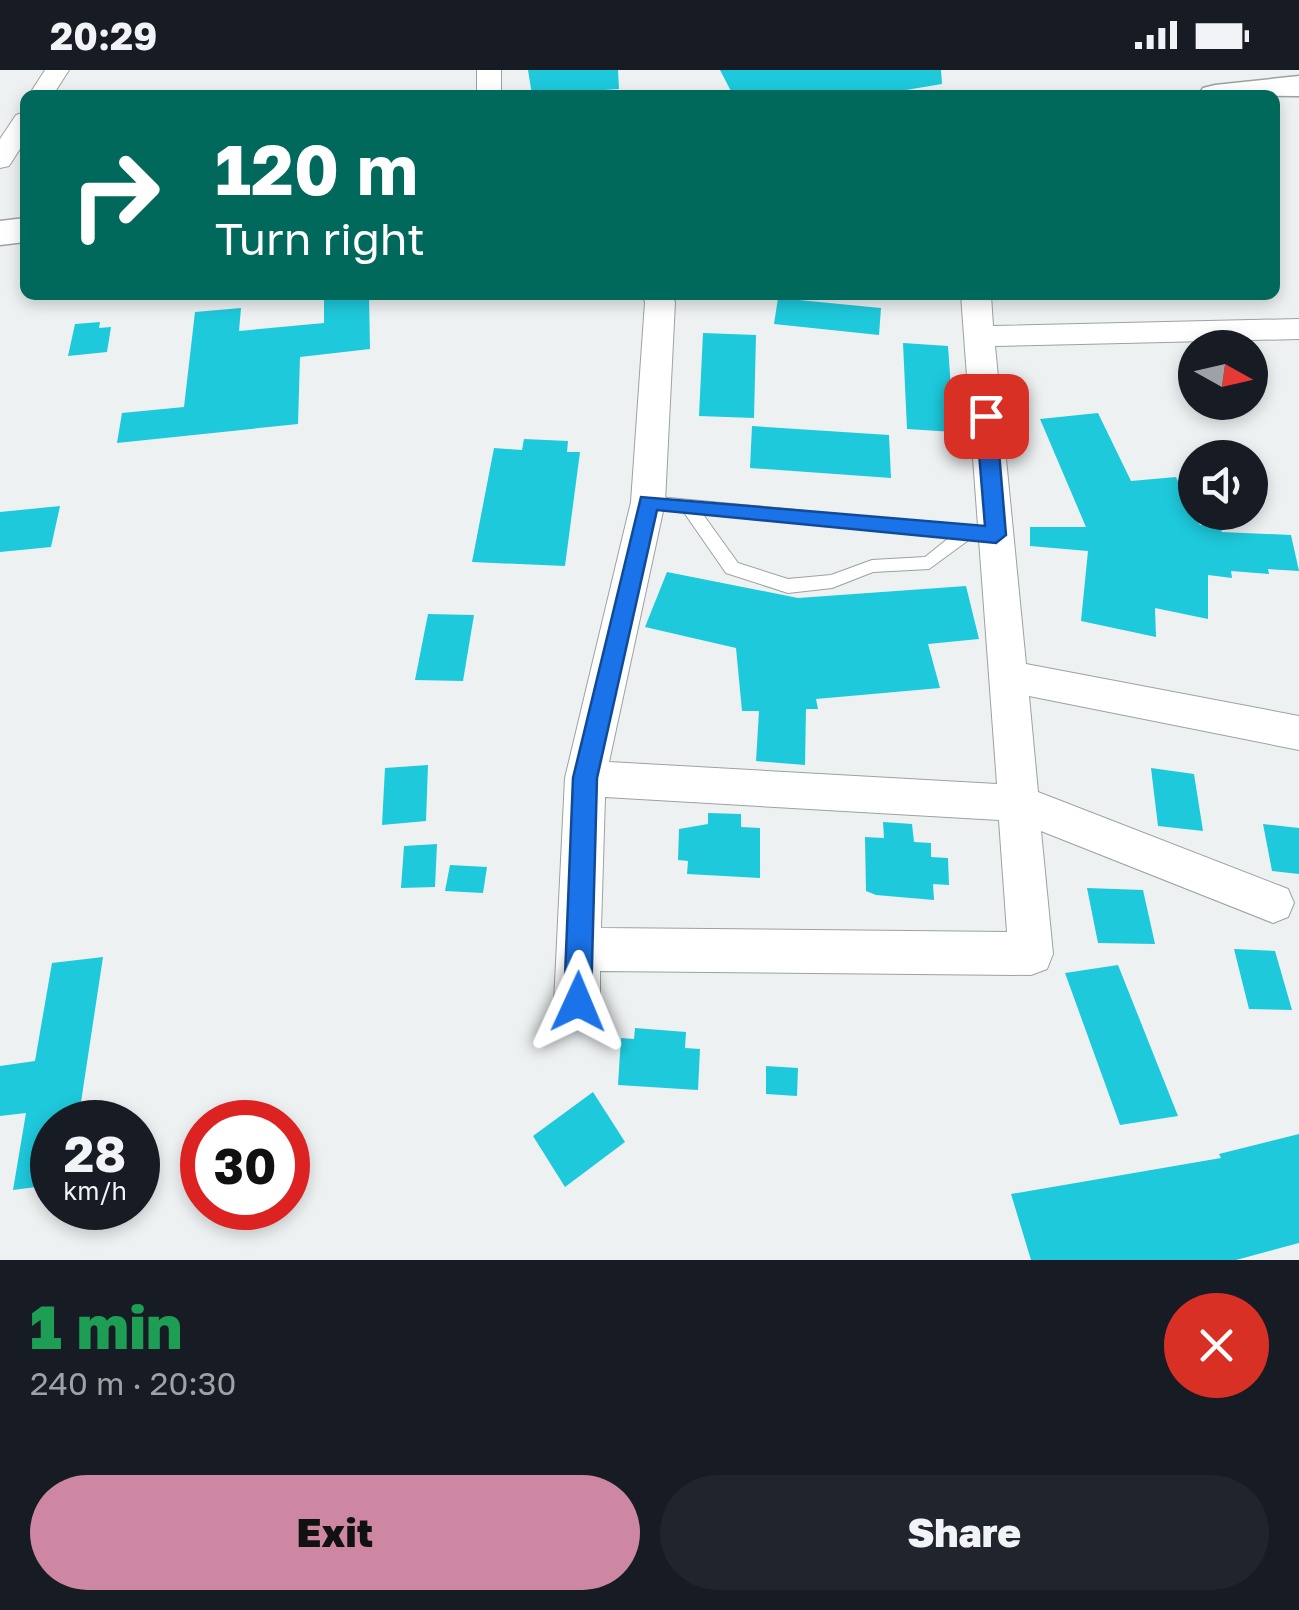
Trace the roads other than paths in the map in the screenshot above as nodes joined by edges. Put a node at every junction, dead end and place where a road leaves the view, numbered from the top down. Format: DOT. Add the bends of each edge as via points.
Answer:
graph roads {
  1 [pos="1299,86"];
  2 [pos="1262,90"];
  3 [pos="20,128"];
  4 [pos="0,160"];
  5 [pos="659,300"];
  6 [pos="976,300"];
  7 [pos="1299,329"];
  8 [pos="980,336"];
  9 [pos="648,502"];
  10 [pos="688,506"];
  11 [pos="982,534"];
  12 [pos="1007,676"];
  13 [pos="1299,733"];
  14 [pos="585,778"];
  15 [pos="1018,804"];
  16 [pos="1273,903"];
  17 [pos="579,949"];
  18 [pos="578,1002"];
  1 -- 2 [label="street"];
  3 -- 4 [label="street"];
  5 -- 9 [label="street"];
  6 -- 8 [label="street"];
  7 -- 8 [label="street"];
  8 -- 11 [label="street"];
  9 -- 10 [label="lane"];
  9 -- 14 [label="street"];
  10 -- 11 [label="lane"];
  10 -- 11 [label="lane" via="732,568 788,586 832,581 872,566 929,562"];
  11 -- 12 [label="street"];
  12 -- 13 [label="street"];
  12 -- 15 [label="street"];
  14 -- 15 [label="street"];
  14 -- 17 [label="street"];
  15 -- 16 [label="street"];
  15 -- 17 [label="street" via="1031,954"];
  17 -- 18 [label="street"];
}
